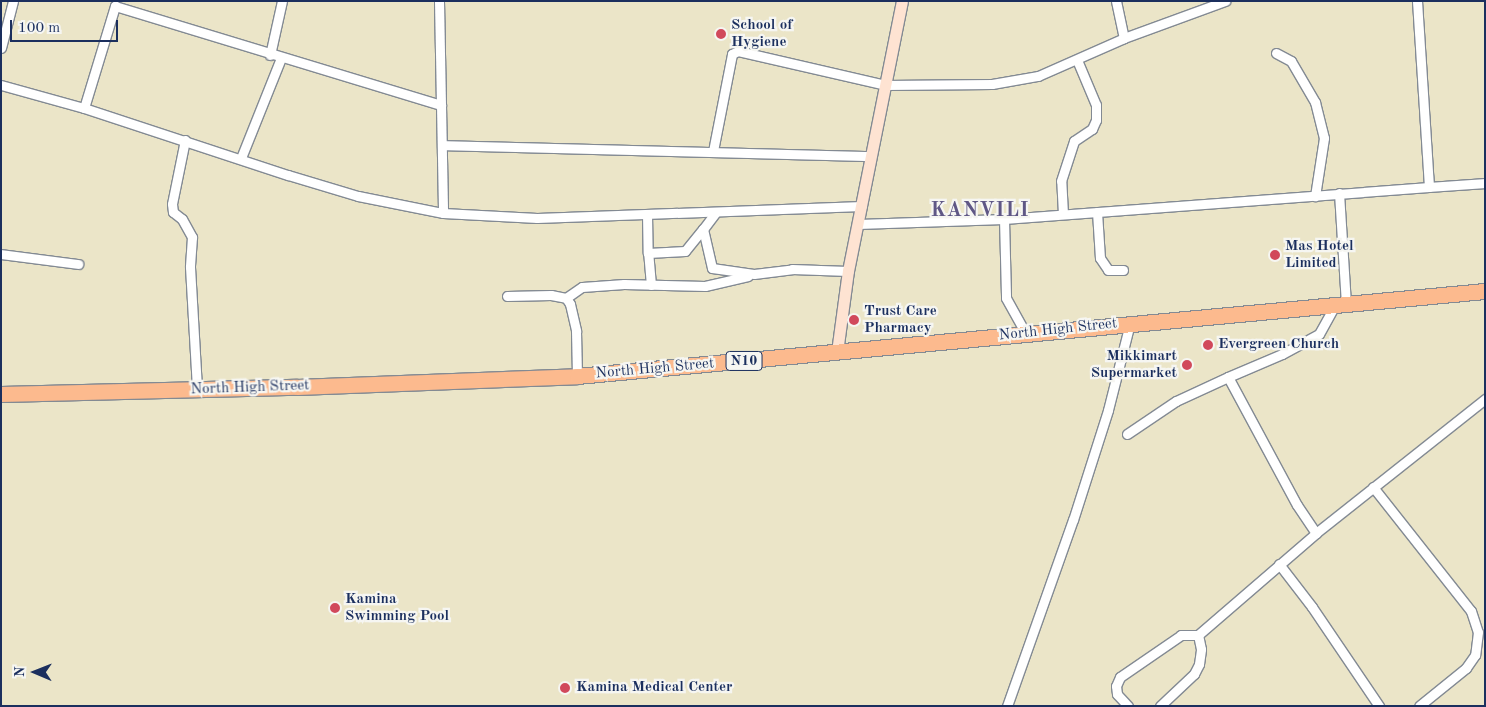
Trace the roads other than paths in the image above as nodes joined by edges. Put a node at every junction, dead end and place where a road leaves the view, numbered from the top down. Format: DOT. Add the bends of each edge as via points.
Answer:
graph roads {
  1 [pos="13,1"];
  2 [pos="282,1"];
  3 [pos="439,1"];
  4 [pos="902,1"];
  5 [pos="1116,1"];
  6 [pos="1417,1"];
  7 [pos="1222,2"];
  8 [pos="115,4"];
  9 [pos="1124,38"];
  10 [pos="1,48"];
  11 [pos="1276,54"];
  12 [pos="270,55"];
  13 [pos="281,58"];
  14 [pos="1077,60"];
  15 [pos="1,85"];
  16 [pos="884,85"];
  17 [pos="440,105"];
  18 [pos="84,108"];
  19 [pos="185,140"];
  20 [pos="442,145"];
  21 [pos="713,151"];
  22 [pos="870,156"];
  23 [pos="241,158"];
  24 [pos="1485,183"];
  25 [pos="1429,187"];
  26 [pos="1339,193"];
  27 [pos="1315,196"];
  28 [pos="862,206"];
  29 [pos="716,212"];
  30 [pos="1097,212"];
  31 [pos="442,213"];
  32 [pos="647,214"];
  33 [pos="1063,214"];
  34 [pos="1004,219"];
  35 [pos="858,224"];
  36 [pos="704,229"];
  37 [pos="648,253"];
  38 [pos="1,254"];
  39 [pos="78,264"];
  40 [pos="1123,270"];
  41 [pos="848,271"];
  42 [pos="754,274"];
  43 [pos="651,284"];
  44 [pos="1485,291"];
  45 [pos="507,296"];
  46 [pos="566,298"];
  47 [pos="1341,304"];
  48 [pos="1130,323"];
  49 [pos="1026,334"];
  50 [pos="837,352"];
  51 [pos="577,376"];
  52 [pos="1228,376"];
  53 [pos="197,390"];
  54 [pos="1,394"];
  55 [pos="1485,399"];
  56 [pos="1127,434"];
  57 [pos="1373,487"];
  58 [pos="1316,532"];
  59 [pos="1279,564"];
  60 [pos="1198,635"];
  61 [pos="1007,706"];
  62 [pos="1128,706"];
  63 [pos="1160,706"];
  64 [pos="1379,706"];
  65 [pos="1419,706"];
  1 -- 10 [label="street"];
  2 -- 12 [label="street"];
  3 -- 17 [label="street"];
  4 -- 16 [label="main road"];
  5 -- 9 [label="street"];
  6 -- 25 [label="street"];
  7 -- 9 [label="street"];
  8 -- 12 [label="street"];
  8 -- 18 [label="street"];
  9 -- 14 [label="street"];
  11 -- 27 [label="street" via="1291,61 1316,102 1324,138"];
  12 -- 13 [label="street"];
  13 -- 17 [label="street"];
  13 -- 23 [label="street"];
  14 -- 16 [label="street" via="1038,76 992,84"];
  14 -- 33 [label="street" via="1096,105 1096,120 1092,129 1074,141 1061,182"];
  15 -- 18 [label="street"];
  16 -- 21 [label="street" via="738,51 732,54"];
  16 -- 22 [label="main road"];
  17 -- 20 [label="street"];
  18 -- 19 [label="street"];
  19 -- 23 [label="street"];
  19 -- 53 [label="street" via="172,204 192,237 190,267"];
  20 -- 21 [label="street"];
  20 -- 31 [label="street"];
  21 -- 22 [label="street"];
  22 -- 28 [label="main road"];
  23 -- 31 [label="street" via="358,196"];
  24 -- 25 [label="street"];
  25 -- 26 [label="street"];
  26 -- 27 [label="street"];
  26 -- 47 [label="street"];
  27 -- 30 [label="street"];
  28 -- 29 [label="street"];
  28 -- 35 [label="main road"];
  29 -- 32 [label="street"];
  29 -- 36 [label="street"];
  30 -- 33 [label="street"];
  30 -- 40 [label="street" via="1100,258 1108,270"];
  31 -- 32 [label="street" via="537,218"];
  32 -- 37 [label="street"];
  33 -- 34 [label="street"];
  34 -- 35 [label="street"];
  34 -- 49 [label="street" via="1006,298"];
  35 -- 41 [label="main road"];
  36 -- 37 [label="street" via="685,251"];
  36 -- 42 [label="street" via="712,268"];
  37 -- 43 [label="street"];
  38 -- 39 [label="street"];
  41 -- 42 [label="street" via="792,269"];
  41 -- 50 [label="main road"];
  42 -- 43 [label="street" via="706,286"];
  43 -- 46 [label="street" via="582,287"];
  44 -- 47 [label="highway, North High Street / N10"];
  45 -- 46 [label="street"];
  46 -- 51 [label="street" via="576,331"];
  47 -- 48 [label="highway, North High Street / N10"];
  47 -- 52 [label="street" via="1319,334 1282,354"];
  48 -- 49 [label="highway, North High Street / N10"];
  48 -- 61 [label="street" via="1108,410 1082,492"];
  49 -- 50 [label="highway, North High Street / N10"];
  50 -- 51 [label="highway, North High Street / N10"];
  51 -- 53 [label="highway, North High Street / N10"];
  52 -- 56 [label="street" via="1176,401"];
  52 -- 58 [label="street" via="1297,505"];
  53 -- 54 [label="highway, North High Street / N10"];
  55 -- 57 [label="street"];
  57 -- 58 [label="street"];
  57 -- 65 [label="street" via="1471,611 1478,632 1475,655 1466,668"];
  58 -- 59 [label="street"];
  59 -- 60 [label="street"];
  59 -- 64 [label="street"];
  60 -- 62 [label="street" via="1181,635 1120,677 1117,694"];
  60 -- 63 [label="street" via="1201,649 1194,674"];
}
